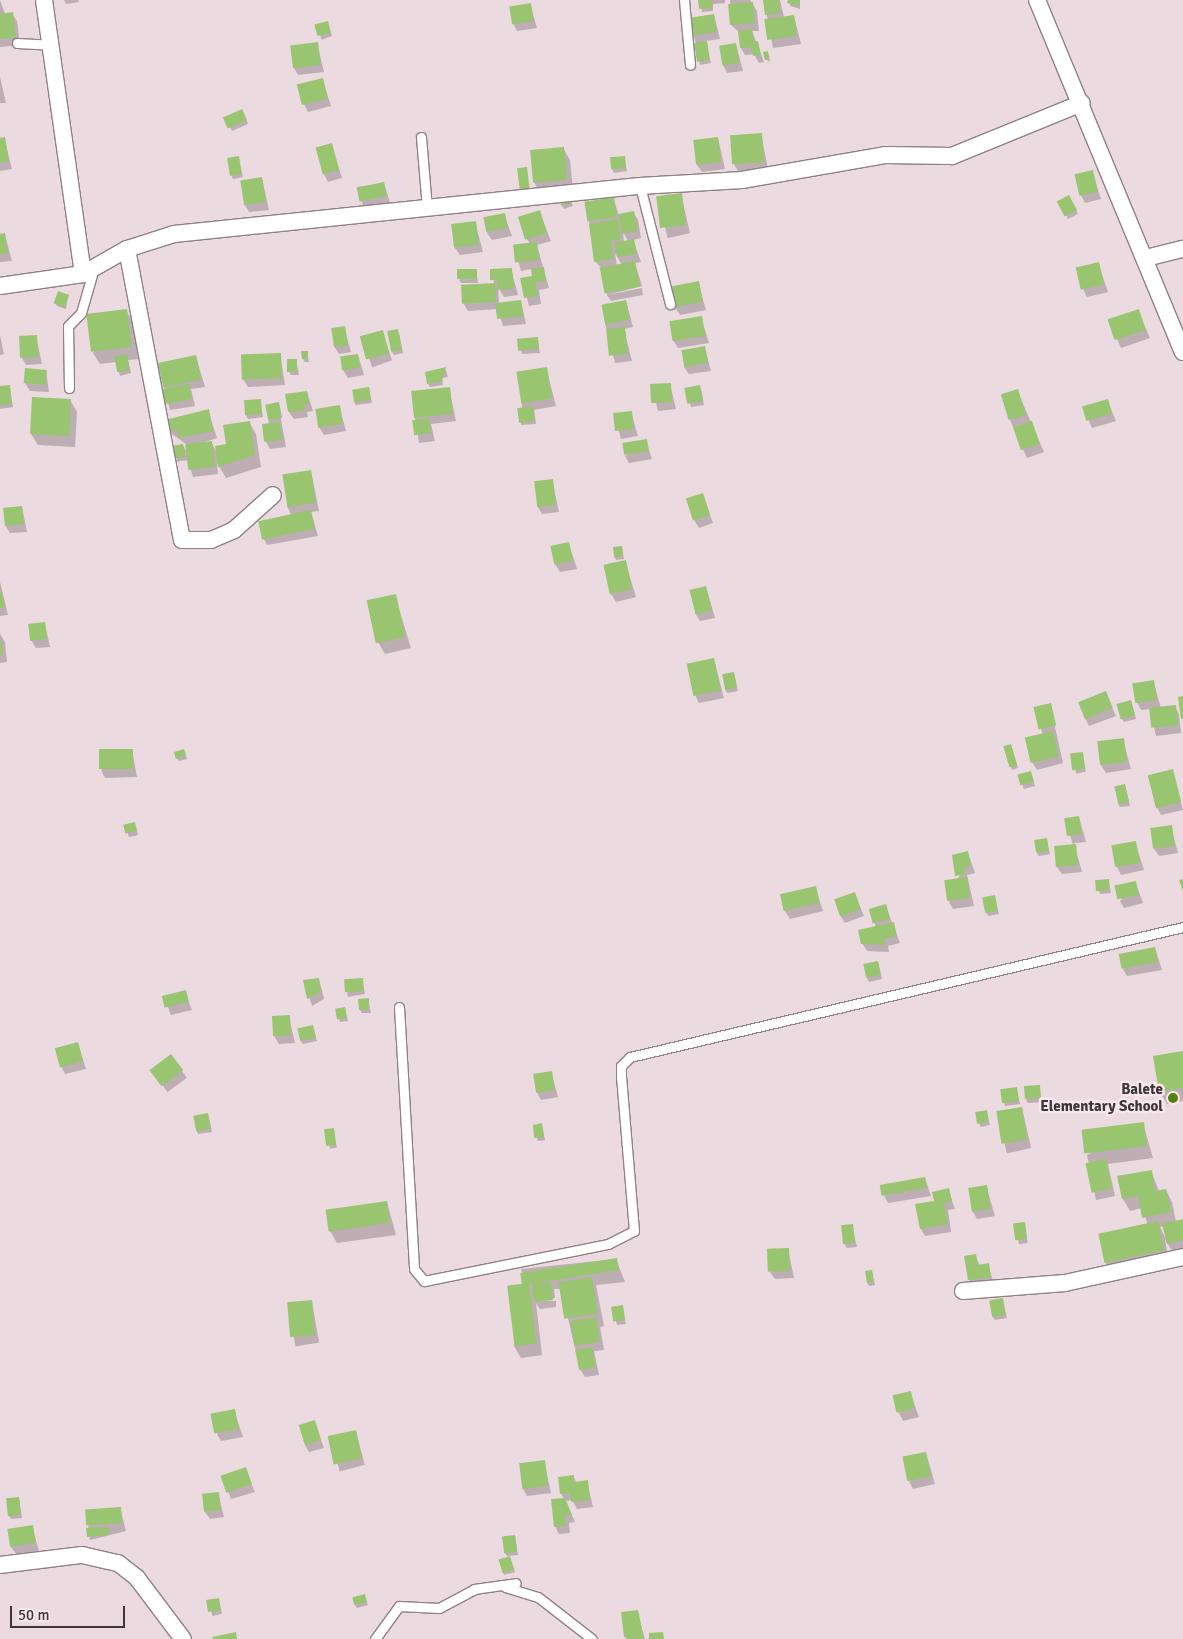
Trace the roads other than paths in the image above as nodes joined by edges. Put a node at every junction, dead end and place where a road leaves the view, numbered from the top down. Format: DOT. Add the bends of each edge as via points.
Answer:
graph roads {
  1 [pos="44,0"];
  2 [pos="684,0"];
  3 [pos="1037,0"];
  4 [pos="17,43"];
  5 [pos="50,45"];
  6 [pos="690,65"];
  7 [pos="1082,103"];
  8 [pos="422,137"];
  9 [pos="640,186"];
  10 [pos="427,208"];
  11 [pos="127,249"];
  12 [pos="1183,249"];
  13 [pos="1146,258"];
  14 [pos="88,271"];
  15 [pos="0,286"];
  16 [pos="670,304"];
  17 [pos="1183,352"];
  18 [pos="70,388"];
  19 [pos="273,495"];
  20 [pos="1183,927"];
  21 [pos="399,1007"];
  22 [pos="1183,1257"];
  23 [pos="963,1291"];
  24 [pos="0,1564"];
  25 [pos="516,1583"];
  26 [pos="502,1586"];
  27 [pos="183,1639"];
  28 [pos="375,1639"];
  29 [pos="592,1639"];
  1 -- 5 [label="street"];
  2 -- 6 [label="lane"];
  3 -- 7 [label="street"];
  4 -- 5 [label="lane"];
  5 -- 14 [label="street"];
  7 -- 9 [label="street" via="952,156 885,155 742,180"];
  7 -- 13 [label="street"];
  8 -- 10 [label="lane"];
  9 -- 10 [label="street"];
  9 -- 16 [label="lane"];
  10 -- 11 [label="street" via="174,234"];
  11 -- 14 [label="street"];
  11 -- 19 [label="street" via="182,540 211,540 234,530"];
  12 -- 13 [label="street"];
  13 -- 17 [label="street"];
  14 -- 15 [label="street"];
  14 -- 18 [label="lane" via="88,299 68,326"];
  20 -- 21 [label="lane" via="630,1057 621,1066 621,1077 634,1231 608,1244 424,1282 414,1270"];
  22 -- 23 [label="street" via="1065,1283"];
  24 -- 27 [label="street" via="82,1555 118,1563 136,1578"];
  25 -- 26 [label="lane"];
  26 -- 28 [label="lane" via="474,1589 439,1608 399,1606"];
  26 -- 29 [label="lane" via="538,1597"];
}
